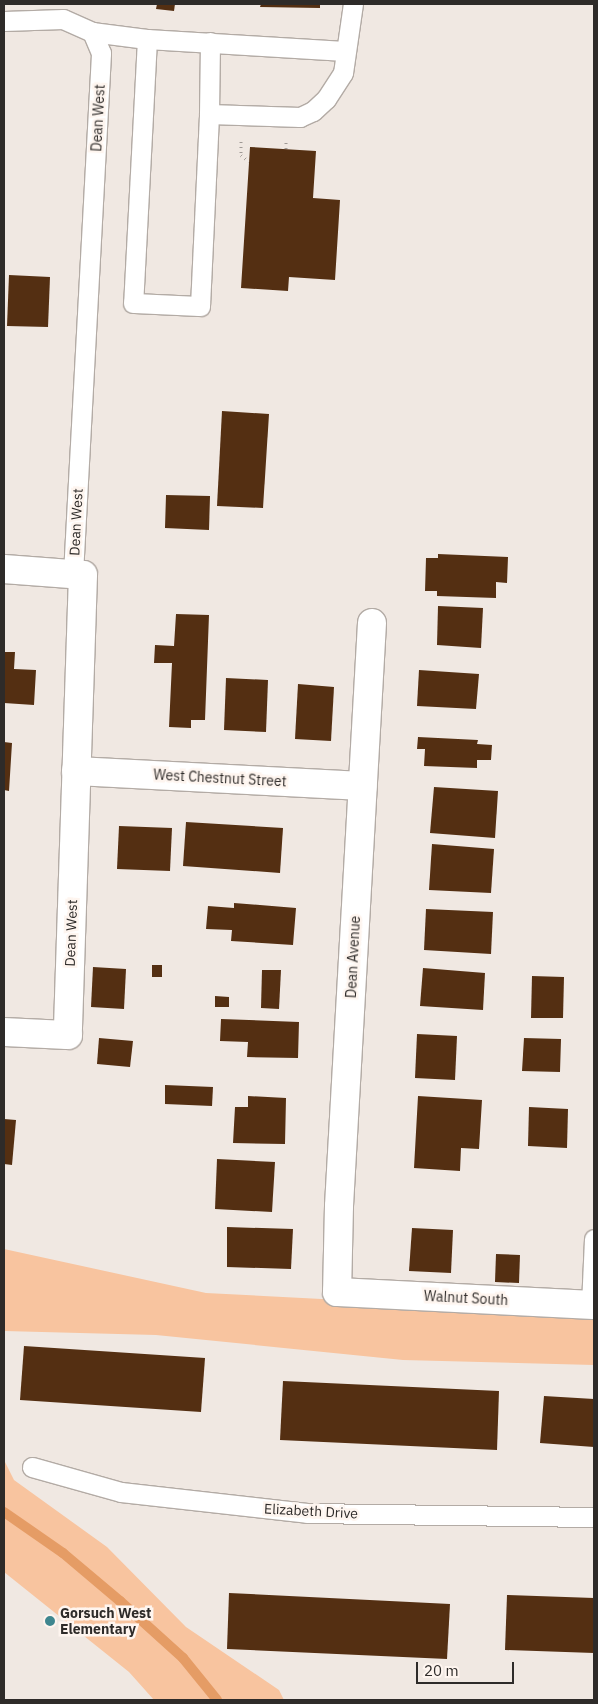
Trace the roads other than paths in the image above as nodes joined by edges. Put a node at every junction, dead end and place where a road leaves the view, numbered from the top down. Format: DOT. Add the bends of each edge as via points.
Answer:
graph roads {
  1 [pos="353,4"];
  2 [pos="4,21"];
  3 [pos="92,32"];
  4 [pos="148,39"];
  5 [pos="210,42"];
  6 [pos="345,51"];
  7 [pos="209,114"];
  8 [pos="4,569"];
  9 [pos="73,574"];
  10 [pos="372,623"];
  11 [pos="76,771"];
  12 [pos="363,786"];
  13 [pos="4,1032"];
  14 [pos="594,1239"];
  15 [pos="337,1292"];
  16 [pos="593,1305"];
  17 [pos="32,1466"];
  18 [pos="594,1517"];
  1 -- 6 [label="lane"];
  2 -- 3 [label="lane" via="62,19"];
  3 -- 4 [label="lane"];
  3 -- 9 [label="lane, Dean West" via="101,53"];
  4 -- 5 [label="lane"];
  4 -- 7 [label="lane" via="133,302 200,306"];
  5 -- 6 [label="lane"];
  5 -- 7 [label="lane"];
  6 -- 7 [label="lane" via="343,73 326,99 313,111 300,117"];
  8 -- 9 [label="street"];
  9 -- 11 [label="street, Dean West" via="83,575"];
  10 -- 12 [label="street, Dean Avenue"];
  11 -- 12 [label="street, West Chestnut Street"];
  11 -- 13 [label="street, Dean West" via="68,1035"];
  12 -- 15 [label="street, Dean Avenue"];
  14 -- 16 [label="lane"];
  15 -- 16 [label="street, Walnut South"];
  17 -- 18 [label="lane, Elizabeth Drive" via="121,1492 307,1513"];
}
